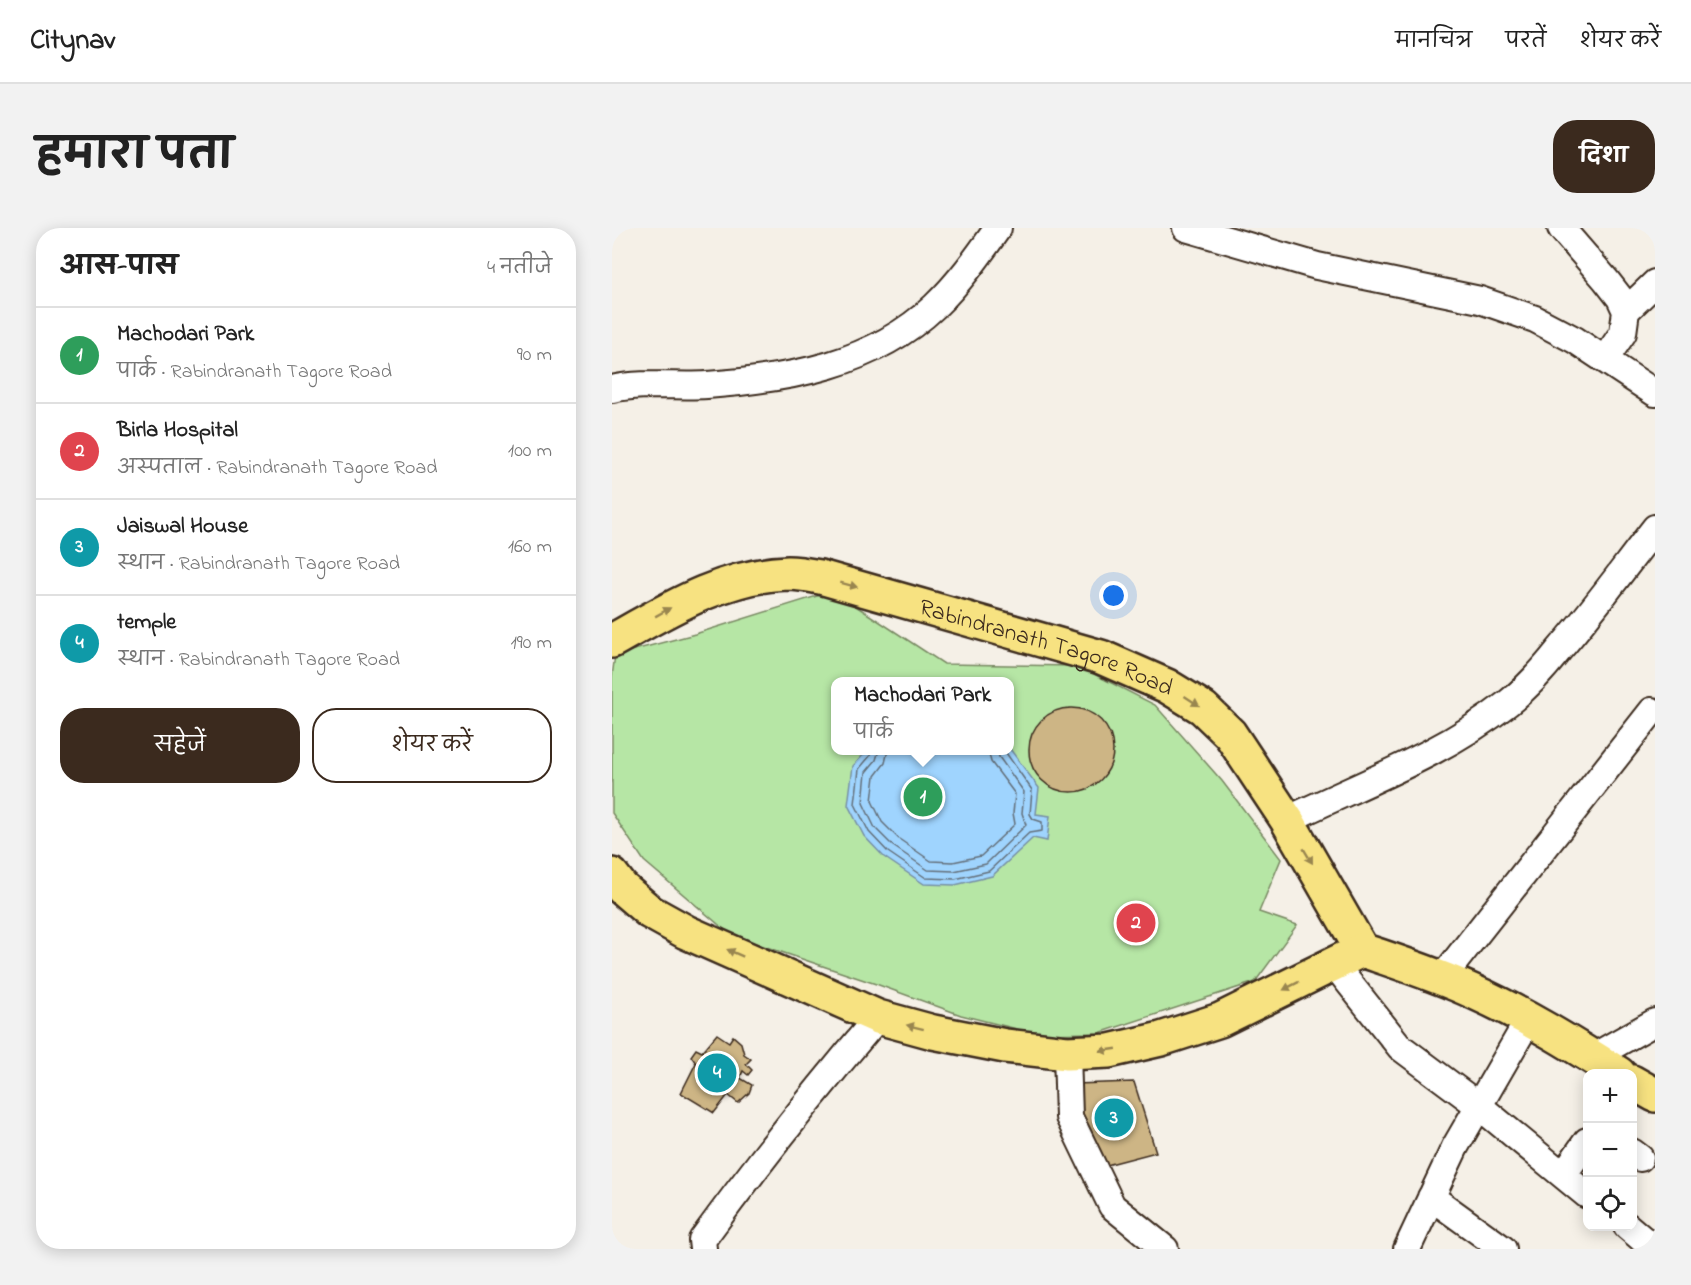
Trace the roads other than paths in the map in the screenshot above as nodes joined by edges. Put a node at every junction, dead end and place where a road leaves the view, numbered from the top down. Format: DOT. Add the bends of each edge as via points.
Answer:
graph roads {
  1 [pos="998,228"];
  2 [pos="1186,228"];
  3 [pos="1561,228"];
  4 [pos="1655,283"];
  5 [pos="1626,310"];
  6 [pos="1605,359"];
  7 [pos="612,389"];
  8 [pos="1655,393"];
  9 [pos="1655,528"];
  10 [pos="612,641"];
  11 [pos="1652,711"];
  12 [pos="1287,820"];
  13 [pos="612,875"];
  14 [pos="1348,957"];
  15 [pos="1442,978"];
  16 [pos="878,1017"];
  17 [pos="1529,1019"];
  18 [pos="1655,1022"];
  19 [pos="1067,1053"];
  20 [pos="1606,1065"];
  21 [pos="1637,1085"];
  22 [pos="1655,1095"];
  23 [pos="1479,1106"];
  24 [pos="1583,1147"];
  25 [pos="1563,1175"];
  26 [pos="1583,1192"];
  27 [pos="1431,1197"];
  28 [pos="1632,1231"];
  29 [pos="703,1249"];
  30 [pos="1165,1249"];
  31 [pos="1407,1249"];
  32 [pos="1503,1249"];
  33 [pos="1654,1249"];
  1 -- 7 [label="street" via="934,307 897,336 856,356 777,378"];
  2 -- 6 [label="street" via="1317,266 1480,300 1535,319"];
  3 -- 5 [label="street"];
  4 -- 5 [label="street"];
  5 -- 6 [label="street" via="1623,333"];
  6 -- 8 [label="street"];
  9 -- 12 [label="street" via="1573,634 1510,702 1461,736"];
  10 -- 12 [label="main road, Rabindranath Tagore Road, one-way" via="723,585 789,573 820,577 1101,657 1167,686 1203,708 1230,734"];
  11 -- 15 [label="street"];
  12 -- 14 [label="main road, Rabindranath Tagore Road, one-way"];
  16 -- 13 [label="main road, one-way" via="686,932 650,912"];
  14 -- 15 [label="main road"];
  14 -- 19 [label="main road, one-way" via="1220,1020 1109,1051"];
  14 -- 23 [label="street" via="1400,1047"];
  15 -- 17 [label="main road"];
  19 -- 16 [label="main road, one-way" via="995,1044"];
  16 -- 29 [label="street" via="746,1179 702,1240"];
  17 -- 20 [label="main road"];
  17 -- 23 [label="street"];
  18 -- 20 [label="street"];
  19 -- 30 [label="street" via="1068,1117 1112,1206"];
  21 -- 22 [label="main road"];
  23 -- 25 [label="street"];
  23 -- 27 [label="street"];
  24 -- 25 [label="street"];
  25 -- 26 [label="street"];
  27 -- 31 [label="street"];
  27 -- 32 [label="street"];
  28 -- 33 [label="street"];
}
